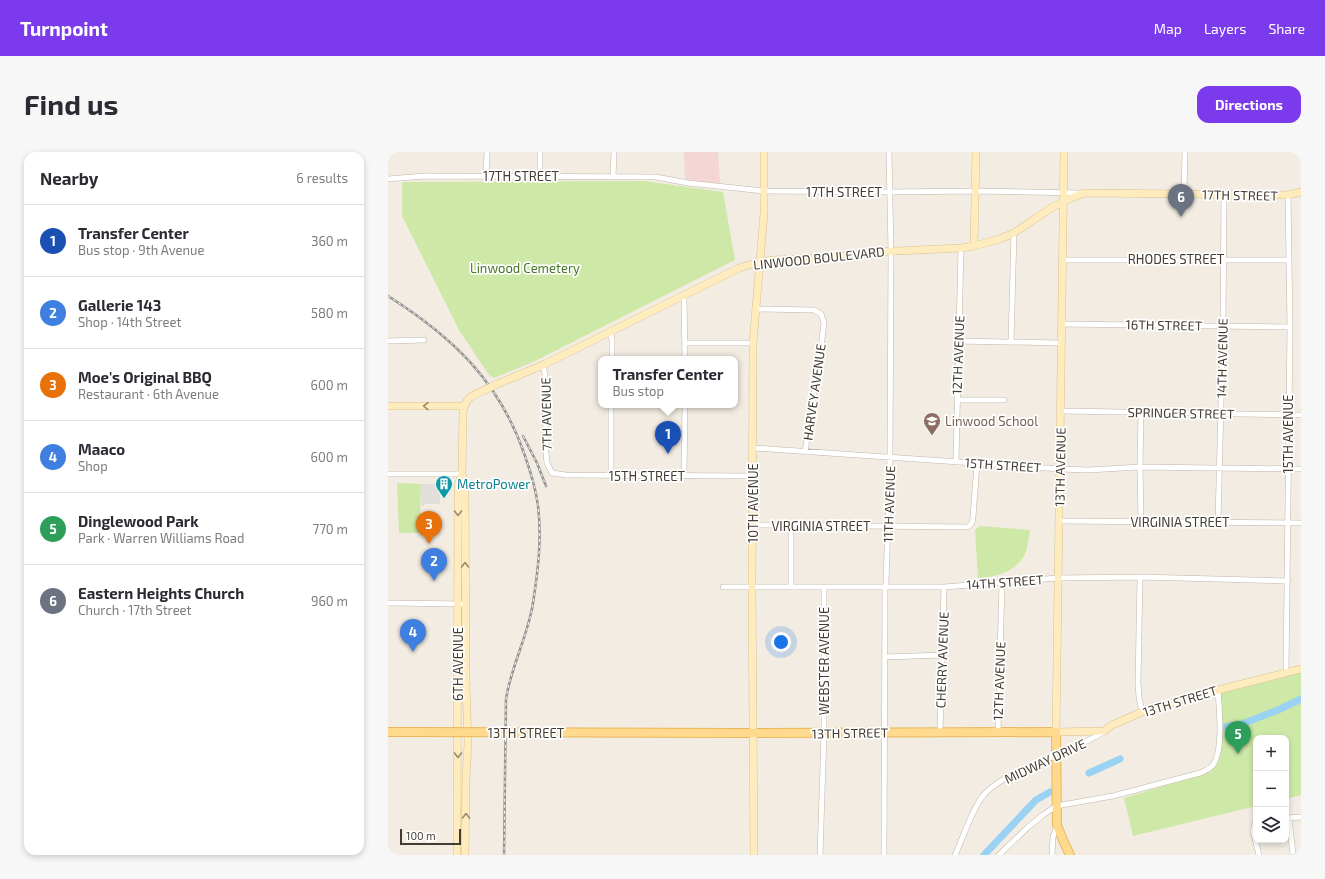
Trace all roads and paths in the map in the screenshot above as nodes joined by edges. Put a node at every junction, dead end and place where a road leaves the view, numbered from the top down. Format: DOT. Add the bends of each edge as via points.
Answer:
graph roads {
  1 [pos="487,152"];
  2 [pos="540,152"];
  3 [pos="614,152"];
  4 [pos="764,152"];
  5 [pos="889,152"];
  6 [pos="976,152"];
  7 [pos="1064,152"];
  8 [pos="1185,152"];
  9 [pos="486,176"];
  10 [pos="540,176"];
  11 [pos="613,178"];
  12 [pos="388,179"];
  13 [pos="764,191"];
  14 [pos="975,191"];
  15 [pos="890,192"];
  16 [pos="1301,192"];
  17 [pos="1063,193"];
  18 [pos="1084,193"];
  19 [pos="1184,194"];
  20 [pos="1224,195"];
  21 [pos="1288,195"];
  22 [pos="1063,202"];
  23 [pos="1014,233"];
  24 [pos="974,246"];
  25 [pos="961,248"];
  26 [pos="891,251"];
  27 [pos="1223,259"];
  28 [pos="1062,260"];
  29 [pos="1289,260"];
  30 [pos="759,262"];
  31 [pos="682,296"];
  32 [pos="755,309"];
  33 [pos="1062,324"];
  34 [pos="1223,326"];
  35 [pos="1290,327"];
  36 [pos="610,332"];
  37 [pos="424,340"];
  38 [pos="388,341"];
  39 [pos="959,341"];
  40 [pos="1011,342"];
  41 [pos="685,343"];
  42 [pos="753,343"];
  43 [pos="1061,343"];
  44 [pos="612,356"];
  45 [pos="685,356"];
  46 [pos="543,365"];
  47 [pos="957,400"];
  48 [pos="1004,400"];
  49 [pos="388,406"];
  50 [pos="464,406"];
  51 [pos="611,408"];
  52 [pos="685,408"];
  53 [pos="1060,411"];
  54 [pos="1141,412"];
  55 [pos="1221,413"];
  56 [pos="1288,414"];
  57 [pos="1301,415"];
  58 [pos="754,448"];
  59 [pos="805,452"];
  60 [pos="890,458"];
  61 [pos="956,462"];
  62 [pos="548,464"];
  63 [pos="977,464"];
  64 [pos="1140,467"];
  65 [pos="1220,468"];
  66 [pos="1288,468"];
  67 [pos="1060,469"];
  68 [pos="1301,469"];
  69 [pos="388,474"];
  70 [pos="462,474"];
  71 [pos="611,476"];
  72 [pos="684,476"];
  73 [pos="753,476"];
  74 [pos="1059,521"];
  75 [pos="1141,522"];
  76 [pos="1218,522"];
  77 [pos="1288,523"];
  78 [pos="1301,523"];
  79 [pos="753,525"];
  80 [pos="791,526"];
  81 [pos="888,526"];
  82 [pos="1140,577"];
  83 [pos="1058,578"];
  84 [pos="1288,581"];
  85 [pos="1002,582"];
  86 [pos="723,587"];
  87 [pos="752,587"];
  88 [pos="791,587"];
  89 [pos="824,587"];
  90 [pos="885,587"];
  91 [pos="944,587"];
  92 [pos="388,603"];
  93 [pos="462,604"];
  94 [pos="943,655"];
  95 [pos="885,657"];
  96 [pos="1301,669"];
  97 [pos="1286,673"];
  98 [pos="1218,690"];
  99 [pos="1142,712"];
  100 [pos="388,732"];
  101 [pos="998,732"];
  102 [pos="1056,732"];
  103 [pos="1104,732"];
  104 [pos="885,733"];
  105 [pos="940,733"];
  106 [pos="753,734"];
  107 [pos="824,734"];
  108 [pos="1057,755"];
  109 [pos="1056,806"];
  110 [pos="1301,817"];
  111 [pos="1289,818"];
  112 [pos="1057,825"];
  113 [pos="1289,825"];
  114 [pos="1256,843"];
  115 [pos="457,855"];
  116 [pos="465,855"];
  117 [pos="754,855"];
  118 [pos="820,855"];
  119 [pos="884,855"];
  120 [pos="955,855"];
  121 [pos="999,855"];
  122 [pos="1052,855"];
  123 [pos="1070,855"];
  124 [pos="1259,855"];
  125 [pos="1293,855"];
  1 -- 9 [label="street"];
  2 -- 10 [label="street"];
  3 -- 11 [label="street"];
  4 -- 13 [label="street, 10TH AVENUE"];
  5 -- 15 [label="street, 11TH AVENUE"];
  6 -- 14 [label="street"];
  7 -- 17 [label="street, 13TH AVENUE"];
  8 -- 19 [label="street"];
  9 -- 10 [label="street, 17TH STREET"];
  9 -- 12 [label="street, 17TH STREET"];
  10 -- 11 [label="street, 17TH STREET"];
  11 -- 13 [label="street, 17TH STREET" via="656,177"];
  13 -- 15 [label="street, 17TH STREET"];
  13 -- 30 [label="street, 10TH AVENUE"];
  14 -- 15 [label="street, 17TH STREET"];
  14 -- 17 [label="street, 17TH STREET"];
  14 -- 24 [label="street"];
  15 -- 26 [label="street, 11TH AVENUE"];
  16 -- 21 [label="street, 17TH STREET"];
  17 -- 18 [label="street, 17TH STREET"];
  17 -- 22 [label="street, 13TH AVENUE"];
  18 -- 19 [label="street, 17TH STREET"];
  18 -- 22 [label="street"];
  19 -- 20 [label="street, 17TH STREET"];
  20 -- 21 [label="street, 17TH STREET"];
  20 -- 27 [label="street, 14TH AVENUE"];
  21 -- 29 [label="street, 15TH AVENUE"];
  22 -- 23 [label="street, LINWOOD BOULEVARD"];
  22 -- 28 [label="street, 13TH AVENUE"];
  23 -- 24 [label="street, LINWOOD BOULEVARD"];
  23 -- 40 [label="street"];
  24 -- 25 [label="street, LINWOOD BOULEVARD"];
  25 -- 26 [label="street, LINWOOD BOULEVARD"];
  25 -- 39 [label="street, 12TH AVENUE"];
  26 -- 30 [label="street, LINWOOD BOULEVARD"];
  26 -- 60 [label="street, 11TH AVENUE"];
  27 -- 28 [label="street, RHODES STREET"];
  27 -- 29 [label="street, RHODES STREET"];
  27 -- 34 [label="street, 14TH AVENUE"];
  28 -- 33 [label="street, 13TH AVENUE"];
  29 -- 35 [label="street, 15TH AVENUE"];
  30 -- 31 [label="street, LINWOOD BOULEVARD" via="740,268"];
  30 -- 32 [label="street, 10TH AVENUE"];
  31 -- 36 [label="street, LINWOOD BOULEVARD"];
  31 -- 41 [label="street"];
  32 -- 42 [label="street, 10TH AVENUE"];
  32 -- 59 [label="street, HARVEY AVENUE" via="814,310 821,314 824,324"];
  33 -- 34 [label="street, 16TH STREET"];
  33 -- 43 [label="street, 13TH AVENUE"];
  34 -- 35 [label="street, 16TH STREET"];
  34 -- 55 [label="street, 14TH AVENUE"];
  35 -- 56 [label="street, 15TH AVENUE"];
  36 -- 44 [label="street"];
  36 -- 46 [label="street, LINWOOD BOULEVARD"];
  37 -- 38 [label="street"];
  39 -- 40 [label="street"];
  39 -- 47 [label="street, 12TH AVENUE"];
  40 -- 43 [label="street"];
  41 -- 42 [label="street"];
  41 -- 45 [label="street"];
  42 -- 58 [label="street, 10TH AVENUE"];
  43 -- 53 [label="street, 13TH AVENUE"];
  46 -- 50 [label="street, LINWOOD BOULEVARD, bridge" via="472,396"];
  46 -- 62 [label="street, 7TH AVENUE"];
  47 -- 48 [label="street"];
  47 -- 61 [label="street, 12TH AVENUE"];
  50 -- 49 [label="street, one-way"];
  50 -- 70 [label="street, 6TH AVENUE"];
  51 -- 71 [label="street"];
  52 -- 72 [label="street"];
  53 -- 54 [label="street, SPRINGER STREET"];
  53 -- 67 [label="street, 13TH AVENUE"];
  54 -- 55 [label="street, SPRINGER STREET"];
  54 -- 64 [label="street"];
  55 -- 56 [label="street, SPRINGER STREET"];
  55 -- 65 [label="street, 14TH AVENUE"];
  56 -- 57 [label="street, SPRINGER STREET"];
  56 -- 66 [label="street, 15TH AVENUE"];
  58 -- 59 [label="street, 15TH STREET"];
  58 -- 73 [label="street, 10TH AVENUE"];
  59 -- 60 [label="street, 15TH STREET"];
  60 -- 61 [label="street, 15TH STREET"];
  60 -- 81 [label="street, 11TH AVENUE"];
  61 -- 63 [label="street, 15TH STREET"];
  62 -- 71 [label="street, 15TH STREET" via="552,473"];
  63 -- 67 [label="street, 15TH STREET"];
  63 -- 81 [label="street, VIRGINIA STREET" via="970,526"];
  64 -- 65 [label="street, 15TH STREET"];
  64 -- 67 [label="street, 15TH STREET"];
  64 -- 75 [label="street"];
  65 -- 66 [label="street, 15TH STREET"];
  65 -- 76 [label="street, 14TH AVENUE"];
  66 -- 68 [label="street, 15TH STREET"];
  66 -- 77 [label="street, 15TH AVENUE"];
  67 -- 74 [label="street, 13TH AVENUE"];
  69 -- 70 [label="street"];
  70 -- 93 [label="street, 6TH AVENUE" via="465,485"];
  71 -- 72 [label="street, 15TH STREET"];
  72 -- 73 [label="street, 15TH STREET"];
  73 -- 79 [label="street, 10TH AVENUE"];
  74 -- 75 [label="street, VIRGINIA STREET"];
  74 -- 83 [label="street, 13TH AVENUE"];
  75 -- 76 [label="street, VIRGINIA STREET"];
  76 -- 77 [label="street, VIRGINIA STREET"];
  77 -- 78 [label="street, VIRGINIA STREET"];
  77 -- 84 [label="street, 15TH AVENUE"];
  79 -- 80 [label="street, VIRGINIA STREET"];
  79 -- 87 [label="street, 10TH AVENUE"];
  80 -- 81 [label="street, VIRGINIA STREET"];
  80 -- 88 [label="street"];
  81 -- 90 [label="street, 11TH AVENUE"];
  82 -- 83 [label="street, 14TH STREET"];
  82 -- 84 [label="street, 14TH STREET"];
  82 -- 99 [label="street" via="1138,683"];
  83 -- 85 [label="street, 14TH STREET"];
  83 -- 102 [label="street, 13TH AVENUE"];
  84 -- 97 [label="street, 15TH AVENUE"];
  85 -- 91 [label="street, 14TH STREET"];
  85 -- 101 [label="street, 12TH AVENUE"];
  86 -- 87 [label="street, 14TH STREET"];
  87 -- 88 [label="street, 14TH STREET"];
  87 -- 106 [label="street, 10TH AVENUE"];
  88 -- 89 [label="street, 14TH STREET"];
  89 -- 90 [label="street, 14TH STREET"];
  89 -- 107 [label="street, WEBSTER AVENUE"];
  90 -- 91 [label="street, 14TH STREET"];
  90 -- 95 [label="street, 11TH AVENUE"];
  91 -- 94 [label="street, CHERRY AVENUE"];
  92 -- 93 [label="street"];
  93 -- 115 [label="street, 6TH AVENUE, one-way"];
  116 -- 93 [label="street, 6TH AVENUE, one-way" via="468,743"];
  94 -- 95 [label="street"];
  94 -- 105 [label="street, CHERRY AVENUE"];
  95 -- 104 [label="street, 11TH AVENUE"];
  96 -- 97 [label="street, 13TH STREET"];
  97 -- 98 [label="street, 13TH STREET"];
  98 -- 99 [label="street, 13TH STREET"];
  98 -- 109 [label="street" via="1219,745 1216,759 1210,768 1120,795"];
  99 -- 103 [label="street, 13TH STREET" via="1112,725"];
  100 -- 106 [label="main road, 13TH STREET, bridge"];
  101 -- 102 [label="main road, 13TH STREET"];
  101 -- 105 [label="main road, 13TH STREET"];
  102 -- 103 [label="street, 13TH STREET"];
  102 -- 108 [label="main road"];
  103 -- 108 [label="street, MIDWAY DRIVE"];
  104 -- 105 [label="main road, 13TH STREET"];
  104 -- 107 [label="main road, 13TH STREET"];
  104 -- 119 [label="street, 11TH AVENUE"];
  106 -- 107 [label="main road, 13TH STREET"];
  106 -- 117 [label="street, 10TH AVENUE"];
  107 -- 118 [label="street, WEBSTER AVENUE"];
  108 -- 109 [label="main road"];
  108 -- 120 [label="street, MIDWAY DRIVE" via="990,788 975,809"];
  109 -- 112 [label="main road"];
  109 -- 121 [label="street" via="1042,815"];
  110 -- 111 [label="street"];
  112 -- 122 [label="street"];
  112 -- 123 [label="main road"];
  113 -- 125 [label="street"];
  114 -- 124 [label="street"];
}
